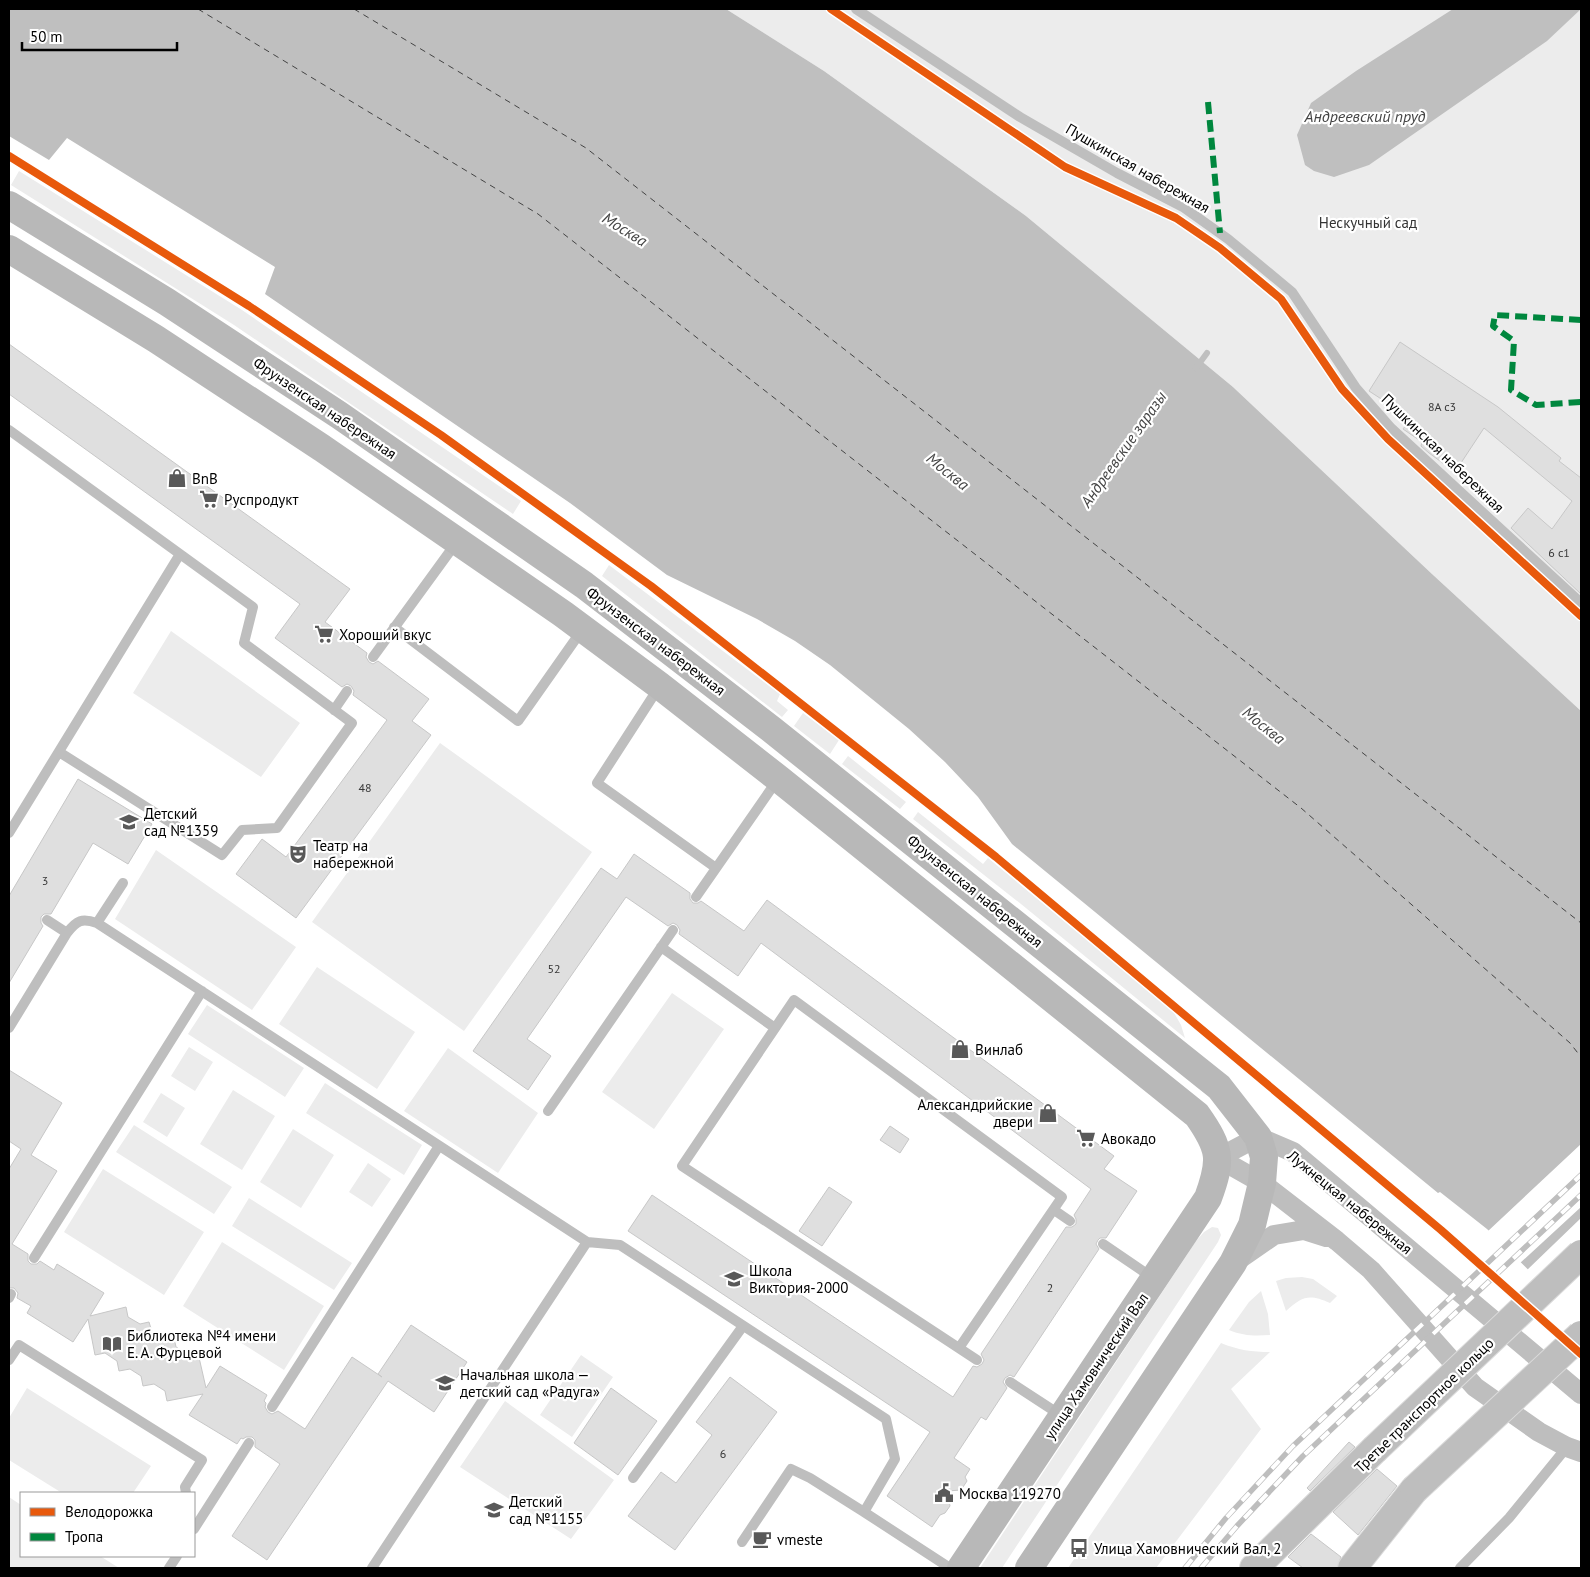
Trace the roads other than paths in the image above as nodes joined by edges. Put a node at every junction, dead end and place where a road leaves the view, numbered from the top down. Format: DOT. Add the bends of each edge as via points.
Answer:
graph roads {
  1 [pos="856,9"];
  2 [pos="9,205"];
  3 [pos="9,249"];
  4 [pos="9,430"];
  5 [pos="458,541"];
  6 [pos="180,554"];
  7 [pos="1581,603"];
  8 [pos="394,627"];
  9 [pos="582,628"];
  10 [pos="373,657"];
  11 [pos="660,686"];
  12 [pos="347,691"];
  13 [pos="334,710"];
  14 [pos="59,752"];
  15 [pos="778,779"];
  16 [pos="9,834"];
  17 [pos="716,868"];
  18 [pos="123,883"];
  19 [pos="696,897"];
  20 [pos="47,920"];
  21 [pos="97,923"];
  22 [pos="673,930"];
  23 [pos="67,933"];
  24 [pos="661,947"];
  25 [pos="202,991"];
  26 [pos="10,1024"];
  27 [pos="775,1028"];
  28 [pos="548,1111"];
  29 [pos="1258,1137"];
  30 [pos="439,1146"];
  31 [pos="1218,1158"];
  32 [pos="1262,1183"];
  33 [pos="1054,1210"];
  34 [pos="1070,1221"];
  35 [pos="1337,1241"];
  36 [pos="587,1242"];
  37 [pos="1102,1244"];
  38 [pos="1581,1254"];
  39 [pos="34,1258"];
  40 [pos="1233,1263"];
  41 [pos="1154,1279"];
  42 [pos="743,1326"];
  43 [pos="1581,1335"];
  44 [pos="959,1348"];
  45 [pos="9,1360"];
  46 [pos="977,1360"];
  47 [pos="1010,1382"];
  48 [pos="1581,1394"];
  49 [pos="272,1407"];
  50 [pos="1062,1417"];
  51 [pos="249,1443"];
  52 [pos="1374,1450"];
  53 [pos="1574,1450"];
  54 [pos="633,1478"];
  55 [pos="186,1492"];
  56 [pos="864,1512"];
  57 [pos="195,1527"];
  58 [pos="742,1542"];
  59 [pos="176,1557"];
  60 [pos="169,1568"];
  61 [pos="372,1568"];
  62 [pos="950,1568"];
  63 [pos="961,1568"];
  64 [pos="1029,1568"];
  65 [pos="1254,1568"];
  66 [pos="1281,1568"];
  67 [pos="1352,1568"];
  68 [pos="1460,1568"];
  1 -- 7 [label="lane, Пушкинская набережная" via="1020,117 1182,207 1228,239 1292,292 1356,388 1391,428"];
  2 -- 29 [label="main road, Фрунзенская набережная" via="167,302 322,404 584,585 771,729 1219,1087"];
  3 -- 5 [label="main road" via="156,339"];
  4 -- 6 [label="lane"];
  5 -- 8 [label="lane"];
  5 -- 9 [label="main road"];
  6 -- 13 [label="lane" via="254,607 244,643"];
  6 -- 14 [label="lane"];
  8 -- 9 [label="lane" via="518,721"];
  8 -- 10 [label="lane"];
  9 -- 11 [label="main road"];
  11 -- 15 [label="main road"];
  11 -- 17 [label="lane" via="597,783"];
  12 -- 13 [label="lane"];
  13 -- 14 [label="lane" via="352,723 277,828 242,830 222,855"];
  14 -- 16 [label="lane"];
  15 -- 17 [label="lane"];
  15 -- 31 [label="main road" via="1197,1115 1212,1136"];
  17 -- 19 [label="lane"];
  18 -- 21 [label="lane"];
  20 -- 23 [label="lane"];
  21 -- 23 [label="lane" via="86,920 75,923"];
  21 -- 25 [label="lane"];
  22 -- 24 [label="lane"];
  23 -- 26 [label="lane"];
  24 -- 27 [label="lane"];
  24 -- 28 [label="lane"];
  25 -- 30 [label="lane"];
  25 -- 39 [label="lane"];
  27 -- 33 [label="lane" via="794,1000 1062,1197"];
  27 -- 44 [label="lane" via="682,1166"];
  29 -- 31 [label="street"];
  29 -- 32 [label="main road" via="1264,1157"];
  29 -- 48 [label="street, Лужнецкая набережная" via="1293,1152"];
  30 -- 36 [label="lane"];
  30 -- 49 [label="lane"];
  31 -- 32 [label="street"];
  31 -- 41 [label="main road, улица Хамовнический Вал" via="1208,1198"];
  32 -- 35 [label="street"];
  32 -- 40 [label="main road" via="1252,1225"];
  33 -- 34 [label="lane"];
  33 -- 44 [label="lane"];
  35 -- 40 [label="street" via="1304,1230 1274,1234"];
  35 -- 53 [label="street" via="1372,1270 1475,1387 1539,1432"];
  36 -- 42 [label="lane" via="620,1245"];
  36 -- 61 [label="lane"];
  37 -- 41 [label="lane"];
  38 -- 52 [label="main road, Третье транспортное кольцо, bridge"];
  40 -- 64 [label="main road"];
  41 -- 50 [label="main road, улица Хамовнический Вал"];
  42 -- 54 [label="lane"];
  42 -- 56 [label="lane" via="886,1419 895,1459"];
  43 -- 67 [label="main road, bridge" via="1414,1490"];
  44 -- 46 [label="lane"];
  45 -- 55 [label="lane" via="19,1345 202,1460"];
  47 -- 50 [label="lane"];
  50 -- 63 [label="main road, улица Хамовнический Вал"];
  51 -- 57 [label="lane"];
  52 -- 65 [label="main road"];
  52 -- 66 [label="main road, Третье транспортное кольцо" via="1304,1531"];
  53 -- 68 [label="lane"];
  56 -- 58 [label="lane" via="791,1469"];
  56 -- 62 [label="lane"];
  59 -- 60 [label="lane"];
}
